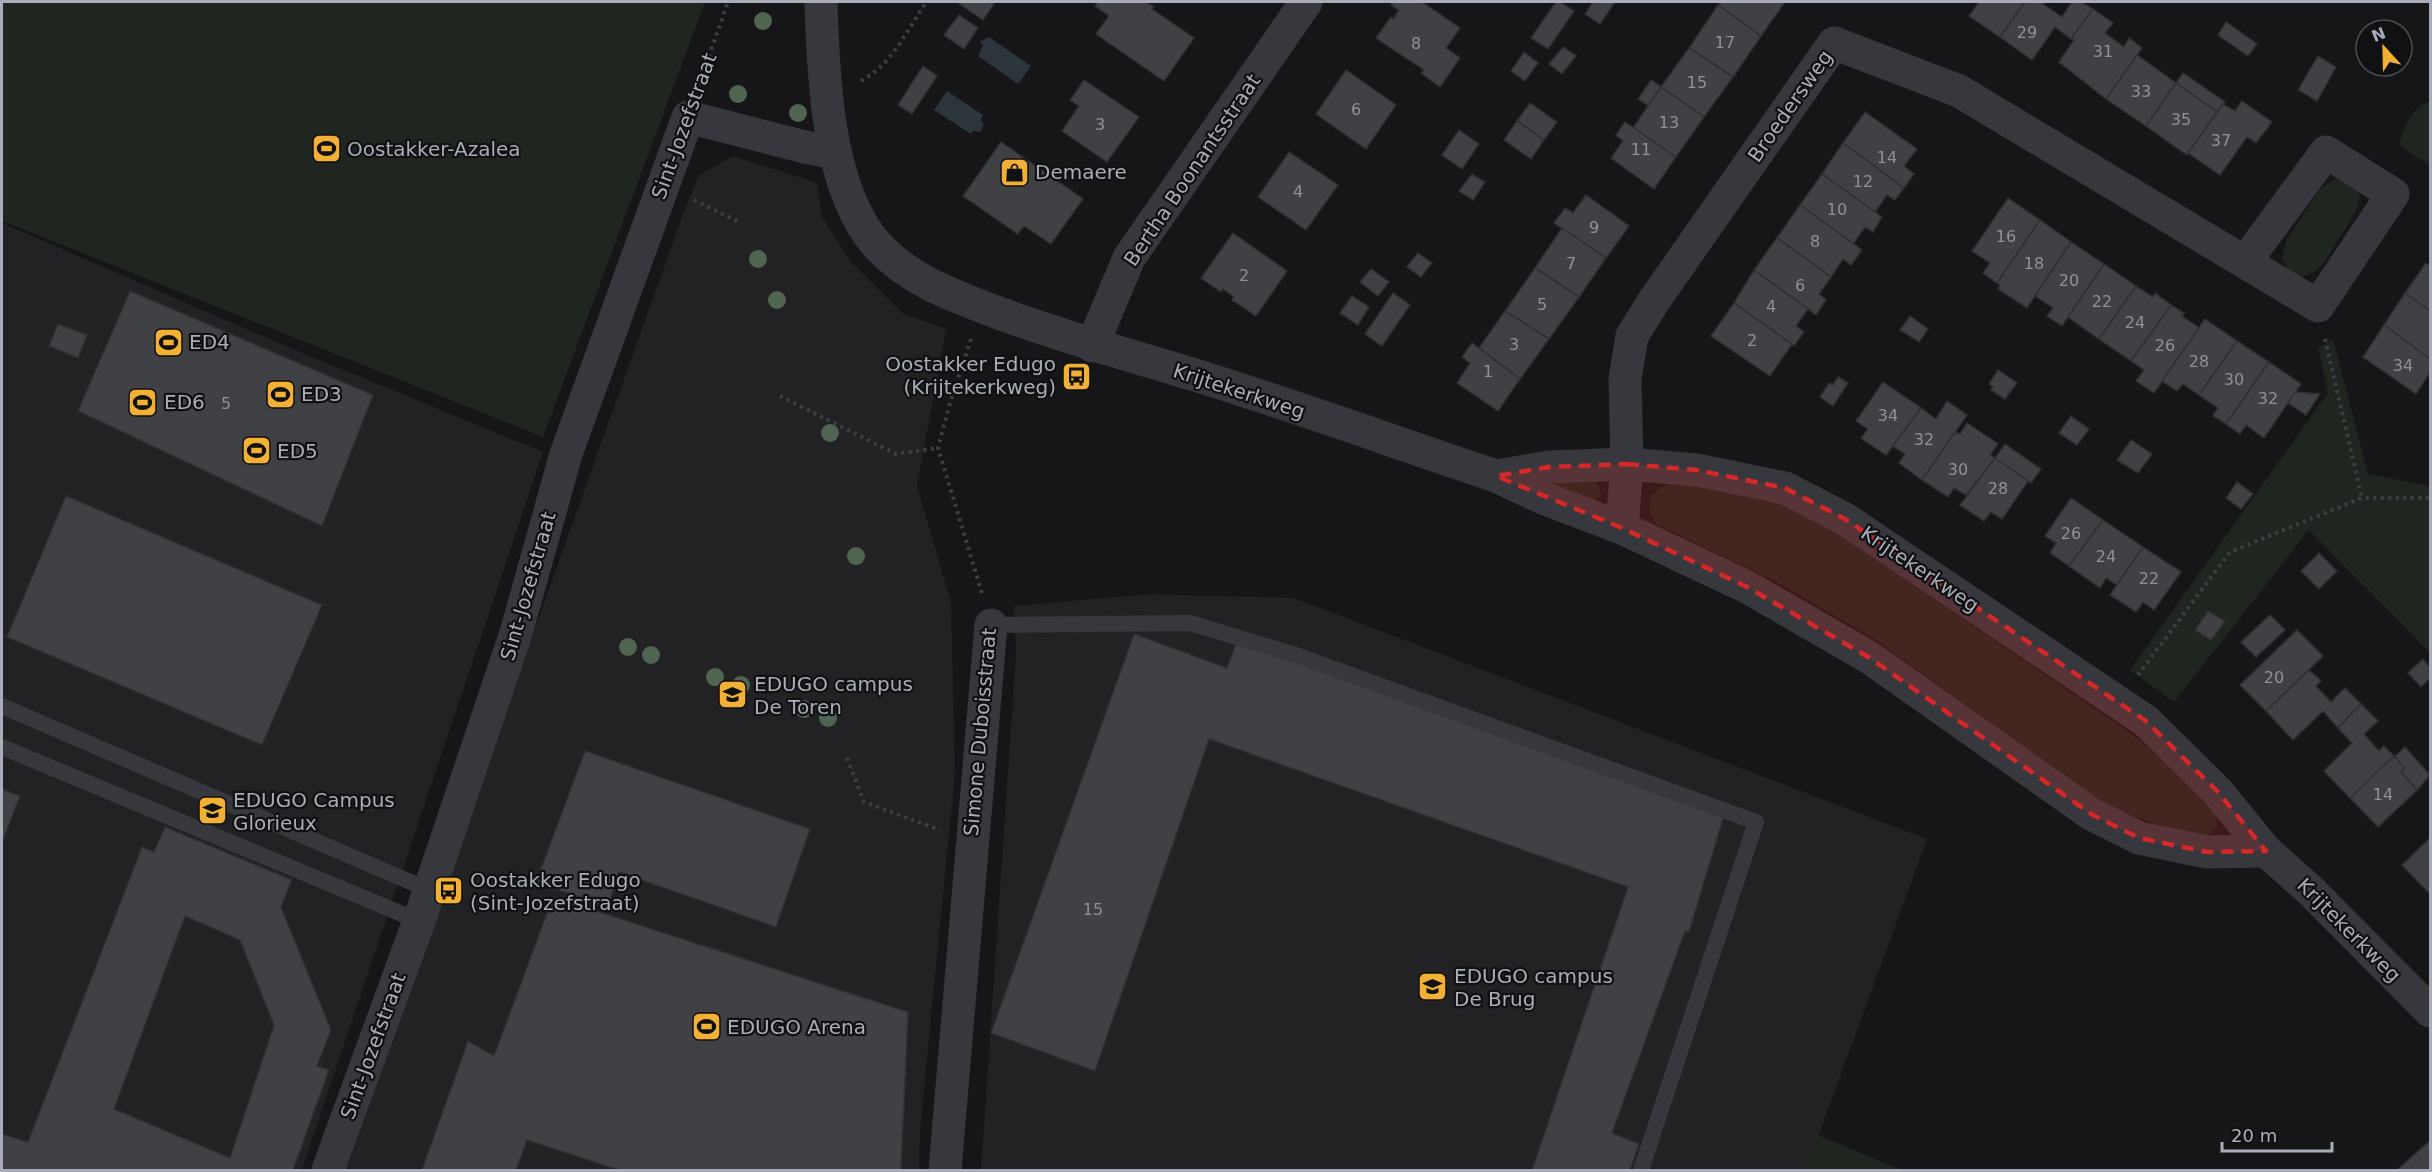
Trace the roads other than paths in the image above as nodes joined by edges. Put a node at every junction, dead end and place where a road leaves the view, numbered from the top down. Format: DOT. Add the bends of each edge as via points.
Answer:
graph roads {
  1 [pos="821,2"];
  2 [pos="1306,2"];
  3 [pos="835,153"];
  4 [pos="2245,262"];
  5 [pos="1092,346"];
  6 [pos="1627,464"];
  7 [pos="1496,476"];
  8 [pos="1622,528"];
  9 [pos="991,624"];
  10 [pos="2,706"];
  11 [pos="2,747"];
  12 [pos="2266,851"];
  13 [pos="429,890"];
  14 [pos="419,921"];
  15 [pos="2430,1011"];
  16 [pos="328,1170"];
  17 [pos="945,1170"];
  18 [pos="1641,1170"];
  1 -- 3 [label="street, Krijtekerkweg"];
  2 -- 5 [label="street, Bertha Boonantsstraat" via="1129,258"];
  3 -- 5 [label="street, Krijtekerkweg" via="851,205 876,243 903,270 941,292"];
  3 -- 13 [label="street, Sint-Jozefstraat" via="688,117 566,454 516,633"];
  4 -- 4 [label="street, Broedersweg" via="2318,306 2393,194 2326,152"];
  4 -- 6 [label="street, Broedersweg" via="1959,91 1834,43 1632,336 1625,379"];
  5 -- 7 [label="street, Krijtekerkweg" via="1199,376"];
  6 -- 7 [label="street, Krijtekerkweg" via="1549,467"];
  6 -- 8 [label="street, Broedersweg"];
  6 -- 12 [label="street, Krijtekerkweg" via="1697,470 1785,488 1845,519 2146,721 2217,791"];
  7 -- 8 [label="street, Krijtekerkweg"];
  8 -- 12 [label="street, Krijtekerkweg" via="1747,587 1870,658 2091,814 2139,838 2207,852"];
  9 -- 17 [label="street, Simone Duboisstraat"];
  9 -- 18 [label="lane" via="1190,623 1296,655 1756,822"];
  10 -- 13 [label="lane"];
  11 -- 14 [label="lane"];
  12 -- 15 [label="street, Krijtekerkweg"];
  13 -- 14 [label="street, Sint-Jozefstraat"];
  14 -- 16 [label="street, Sint-Jozefstraat"];
}
